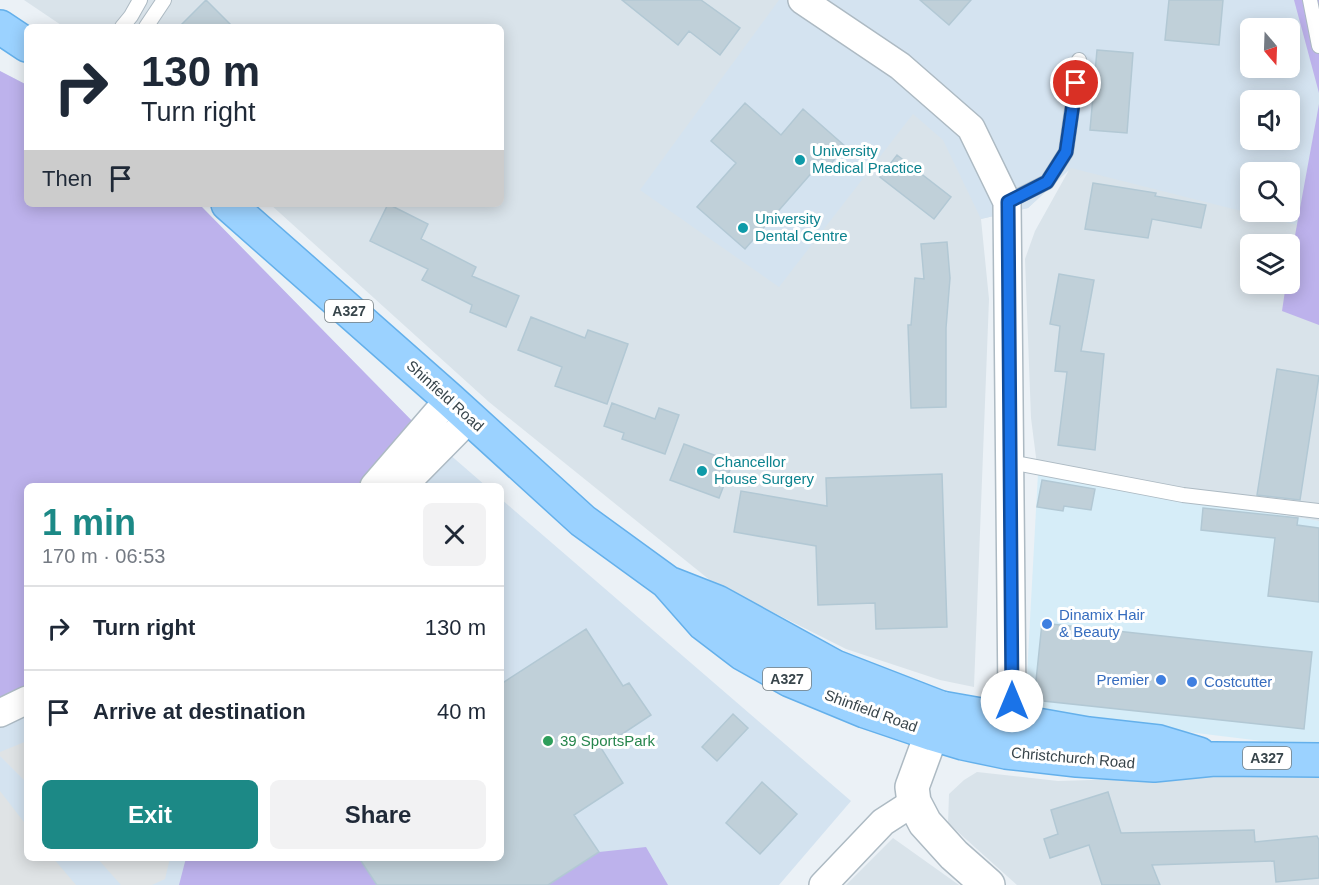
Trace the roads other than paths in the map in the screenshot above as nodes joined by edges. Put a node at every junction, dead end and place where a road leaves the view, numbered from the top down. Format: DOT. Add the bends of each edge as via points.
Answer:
graph roads {
  1 [pos="140,0"];
  2 [pos="164,0"];
  3 [pos="802,0"];
  4 [pos="1310,0"];
  5 [pos="124,24"];
  6 [pos="148,24"];
  7 [pos="0,27"];
  8 [pos="24,43"];
  9 [pos="1319,46"];
  10 [pos="1078,60"];
  11 [pos="1008,202"];
  12 [pos="231,207"];
  13 [pos="460,409"];
  14 [pos="1010,462"];
  15 [pos="377,483"];
  16 [pos="405,483"];
  17 [pos="1319,511"];
  18 [pos="24,701"];
  19 [pos="0,713"];
  20 [pos="937,721"];
  21 [pos="1009,736"];
  22 [pos="1319,760"];
  23 [pos="914,802"];
  24 [pos="823,885"];
  25 [pos="988,885"];
  1 -- 5 [label="lane"];
  2 -- 6 [label="lane"];
  3 -- 11 [label="street" via="900,66 971,128"];
  4 -- 9 [label="lane"];
  7 -- 8 [label="main road"];
  10 -- 11 [label="lane" via="1066,152 1047,182"];
  11 -- 14 [label="street"];
  12 -- 13 [label="main road, Shinfield Road / A327"];
  13 -- 15 [label="street"];
  13 -- 16 [label="street"];
  13 -- 20 [label="main road, Shinfield Road / A327" via="583,521 667,582 717,602"];
  14 -- 17 [label="lane" via="1183,495"];
  14 -- 21 [label="street"];
  18 -- 19 [label="street"];
  20 -- 21 [label="main road, Christchurch Road / A327"];
  20 -- 23 [label="street" via="912,787"];
  21 -- 22 [label="main road, Christchurch Road / A327" via="1088,734 1159,742 1214,759"];
  23 -- 24 [label="street" via="883,822"];
  23 -- 25 [label="street" via="925,823"];
}
